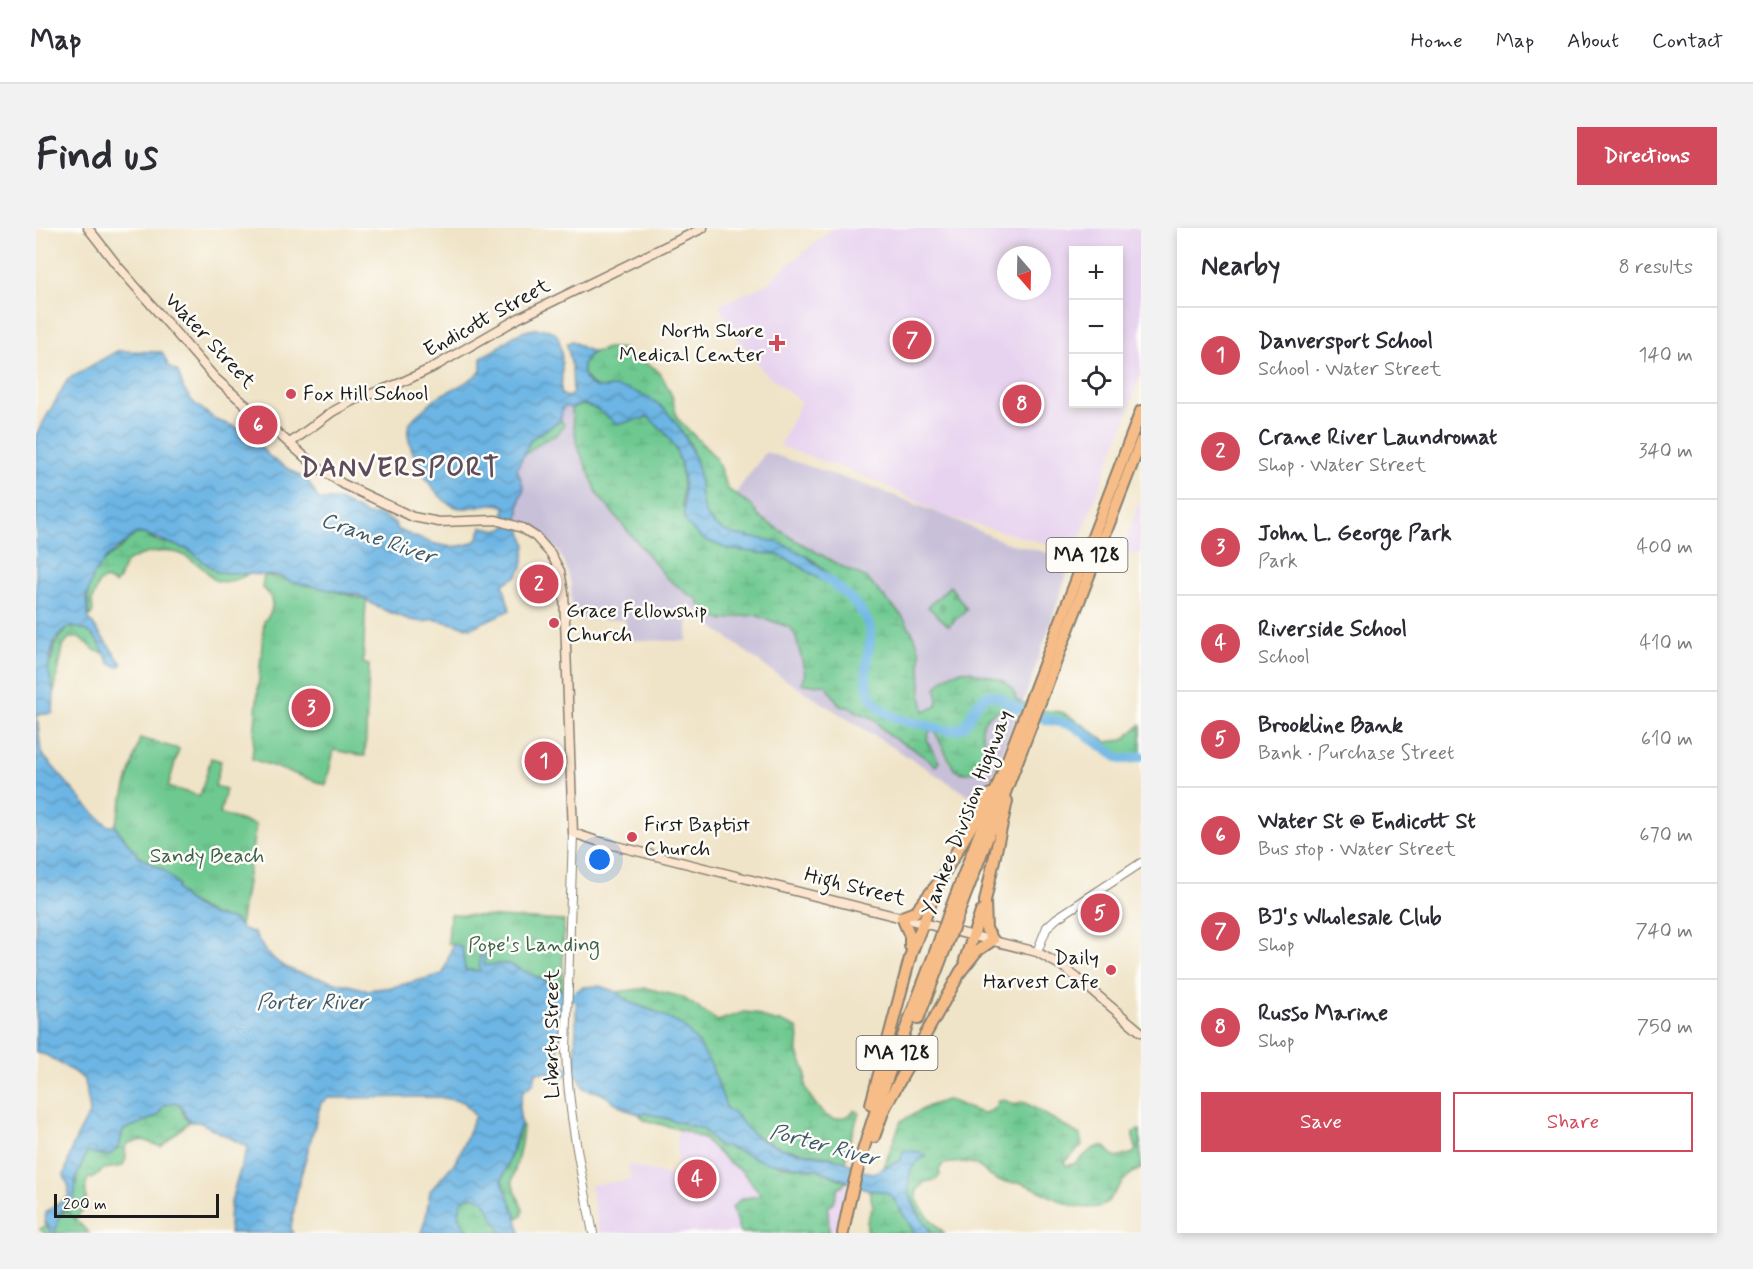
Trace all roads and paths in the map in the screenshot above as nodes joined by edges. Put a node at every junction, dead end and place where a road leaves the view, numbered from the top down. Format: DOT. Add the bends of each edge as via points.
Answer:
graph roads {
  1 [pos="88,228"];
  2 [pos="703,228"];
  3 [pos="1141,411"];
  4 [pos="1141,441"];
  5 [pos="290,443"];
  6 [pos="1037,700"];
  7 [pos="997,801"];
  8 [pos="988,826"];
  9 [pos="573,833"];
  10 [pos="1141,863"];
  11 [pos="939,882"];
  12 [pos="985,901"];
  13 [pos="902,917"];
  14 [pos="923,922"];
  15 [pos="974,936"];
  16 [pos="993,940"];
  17 [pos="941,948"];
  18 [pos="1038,952"];
  19 [pos="910,954"];
  20 [pos="961,972"];
  21 [pos="1141,1032"];
  22 [pos="885,1107"];
  23 [pos="865,1143"];
  24 [pos="863,1160"];
  25 [pos="855,1192"];
  26 [pos="593,1233"];
  27 [pos="843,1233"];
  28 [pos="850,1233"];
  1 -- 5 [label="main road, Water Street" via="215,378"];
  2 -- 5 [label="main road, Endicott Street" via="505,326 432,368 341,407"];
  3 -- 6 [label="highway, Yankee Division Highway / MA 128"];
  4 -- 6 [label="highway, Yankee Division Highway / MA 128"];
  5 -- 9 [label="main road, Water Street" via="333,478 404,514 439,522 503,521 527,530 551,554 563,585"];
  6 -- 7 [label="highway, Yankee Division Highway / MA 128"];
  7 -- 8 [label="highway, Yankee Division Highway / MA 128"];
  7 -- 8 [label="highway"];
  8 -- 11 [label="highway"];
  8 -- 12 [label="highway"];
  8 -- 17 [label="highway, Yankee Division Highway / MA 128, bridge"];
  9 -- 13 [label="main road, High Street"];
  9 -- 26 [label="street, Liberty Street" via="567,1080"];
  10 -- 18 [label="street" via="1057,918 1047,927"];
  11 -- 13 [label="highway" via="915,912"];
  11 -- 14 [label="highway"];
  12 -- 15 [label="highway"];
  12 -- 16 [label="highway" via="986,929"];
  13 -- 14 [label="main road, High Street"];
  13 -- 19 [label="highway" via="910,936"];
  14 -- 15 [label="main road, High Street"];
  14 -- 19 [label="highway"];
  15 -- 16 [label="main road, High Street"];
  15 -- 20 [label="highway"];
  16 -- 18 [label="main road, High Street"];
  16 -- 20 [label="highway" via="977,951"];
  17 -- 22 [label="highway, Yankee Division Highway / MA 128"];
  17 -- 23 [label="highway, Yankee Division Highway / MA 128"];
  18 -- 21 [label="main road, High Street" via="1065,968"];
  19 -- 23 [label="highway"];
  20 -- 22 [label="highway"];
  22 -- 24 [label="highway, Yankee Division Highway / MA 128"];
  23 -- 24 [label="highway, Yankee Division Highway / MA 128"];
  24 -- 25 [label="highway, Yankee Division Highway / MA 128"];
  25 -- 27 [label="highway, Yankee Division Highway / MA 128"];
  25 -- 28 [label="highway, Yankee Division Highway / MA 128"];
}
